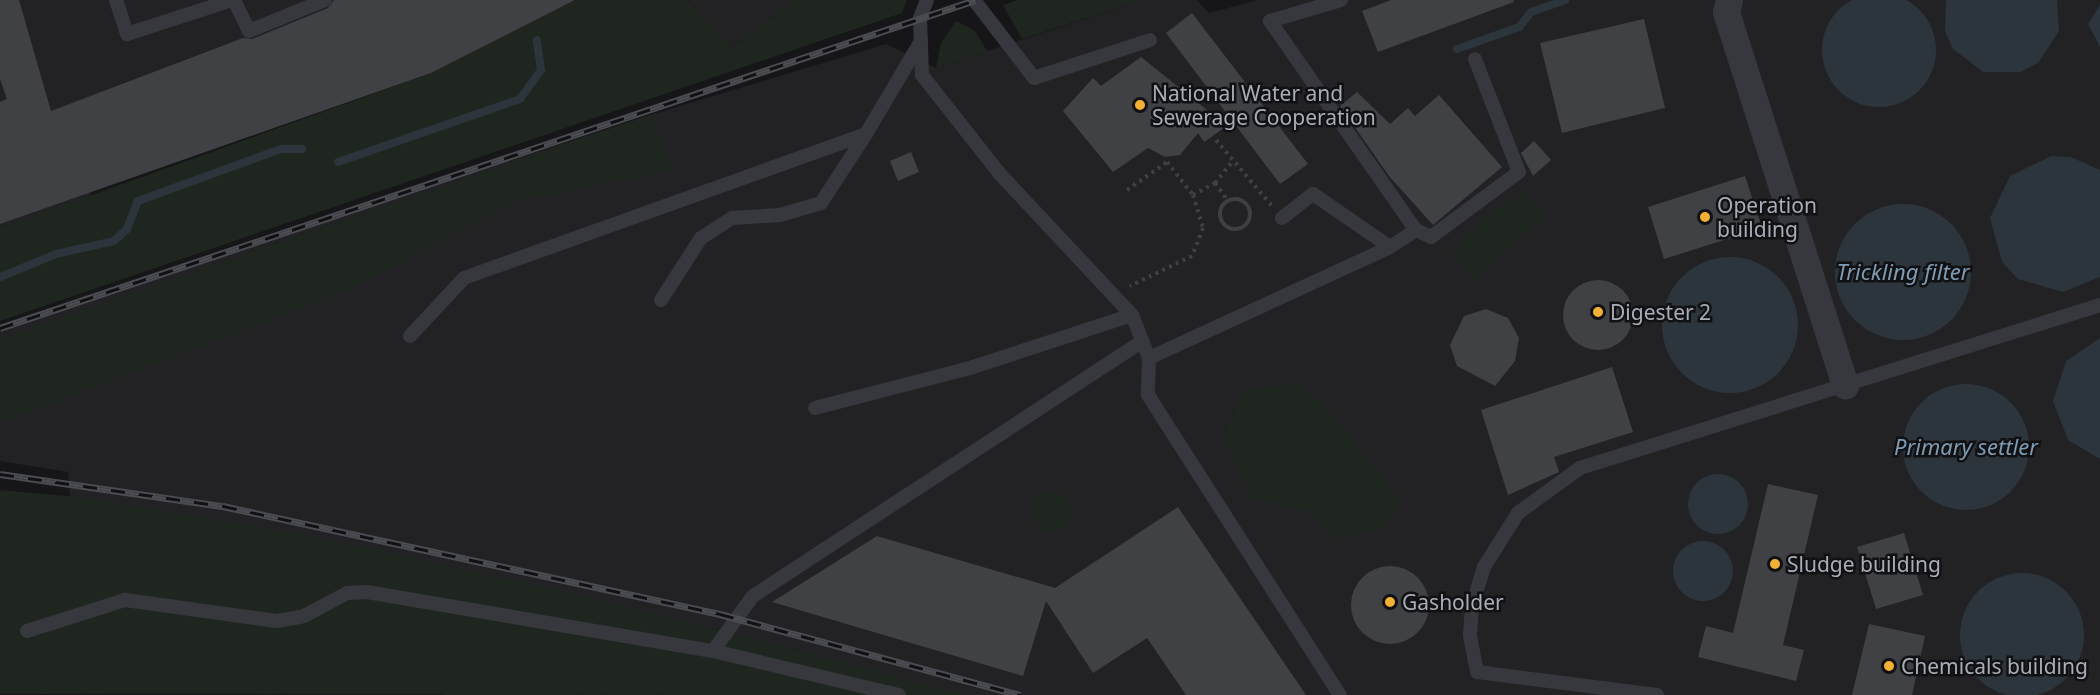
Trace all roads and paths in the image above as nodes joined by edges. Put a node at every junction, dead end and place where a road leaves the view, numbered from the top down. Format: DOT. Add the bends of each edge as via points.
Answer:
graph roads {
  1 [pos="116,0"];
  2 [pos="233,0"];
  3 [pos="927,0"];
  4 [pos="974,0"];
  5 [pos="1341,0"];
  6 [pos="1729,0"];
  7 [pos="322,1"];
  8 [pos="1150,40"];
  9 [pos="921,41"];
  10 [pos="1475,59"];
  11 [pos="866,134"];
  12 [pos="1216,140"];
  13 [pos="1233,160"];
  14 [pos="1215,183"];
  15 [pos="1126,190"];
  16 [pos="1193,195"];
  17 [pos="1228,201"];
  18 [pos="1282,218"];
  19 [pos="1416,230"];
  20 [pos="1390,247"];
  21 [pos="1114,297"];
  22 [pos="661,300"];
  23 [pos="2100,305"];
  24 [pos="1132,315"];
  25 [pos="410,336"];
  26 [pos="1142,340"];
  27 [pos="1149,358"];
  28 [pos="1845,385"];
  29 [pos="815,408"];
  30 [pos="27,631"];
  31 [pos="712,651"];
  32 [pos="898,695"];
  33 [pos="1340,695"];
  34 [pos="1657,695"];
  1 -- 2 [label="lane" via="127,34"];
  2 -- 7 [label="lane" via="249,31"];
  3 -- 9 [label="lane"];
  4 -- 8 [label="lane" via="1034,78"];
  5 -- 19 [label="lane" via="1270,21"];
  6 -- 28 [label="street" via="1726,12"];
  9 -- 11 [label="lane"];
  9 -- 21 [label="lane" via="922,75 999,173"];
  10 -- 19 [label="lane" via="1519,172 1431,237"];
  11 -- 22 [label="lane" via="821,203 780,214 732,218 701,238"];
  11 -- 25 [label="lane" via="464,278"];
  12 -- 13 [label="path"];
  13 -- 14 [label="path"];
  13 -- 18 [label="path"];
  14 -- 16 [label="path"];
  14 -- 17 [label="path"];
  15 -- 16 [label="path" via="1167,162"];
  16 -- 21 [label="path" via="1203,228 1192,256 1163,274 1140,278"];
  17 -- 17 [label="path" via="1238,199 1250,208 1250,218 1241,229 1223,223 1221,209"];
  18 -- 20 [label="lane" via="1313,194"];
  19 -- 20 [label="lane"];
  20 -- 27 [label="lane"];
  21 -- 24 [label="lane"];
  23 -- 28 [label="lane"];
  24 -- 26 [label="lane"];
  24 -- 29 [label="lane" via="973,367"];
  26 -- 27 [label="lane"];
  26 -- 31 [label="lane" via="753,596"];
  27 -- 33 [label="lane" via="1148,396"];
  28 -- 34 [label="lane" via="1580,468 1518,513 1484,567 1470,635 1477,672"];
  30 -- 31 [label="lane" via="124,600 277,621 304,616 347,593 367,592"];
  31 -- 32 [label="lane"];
}
